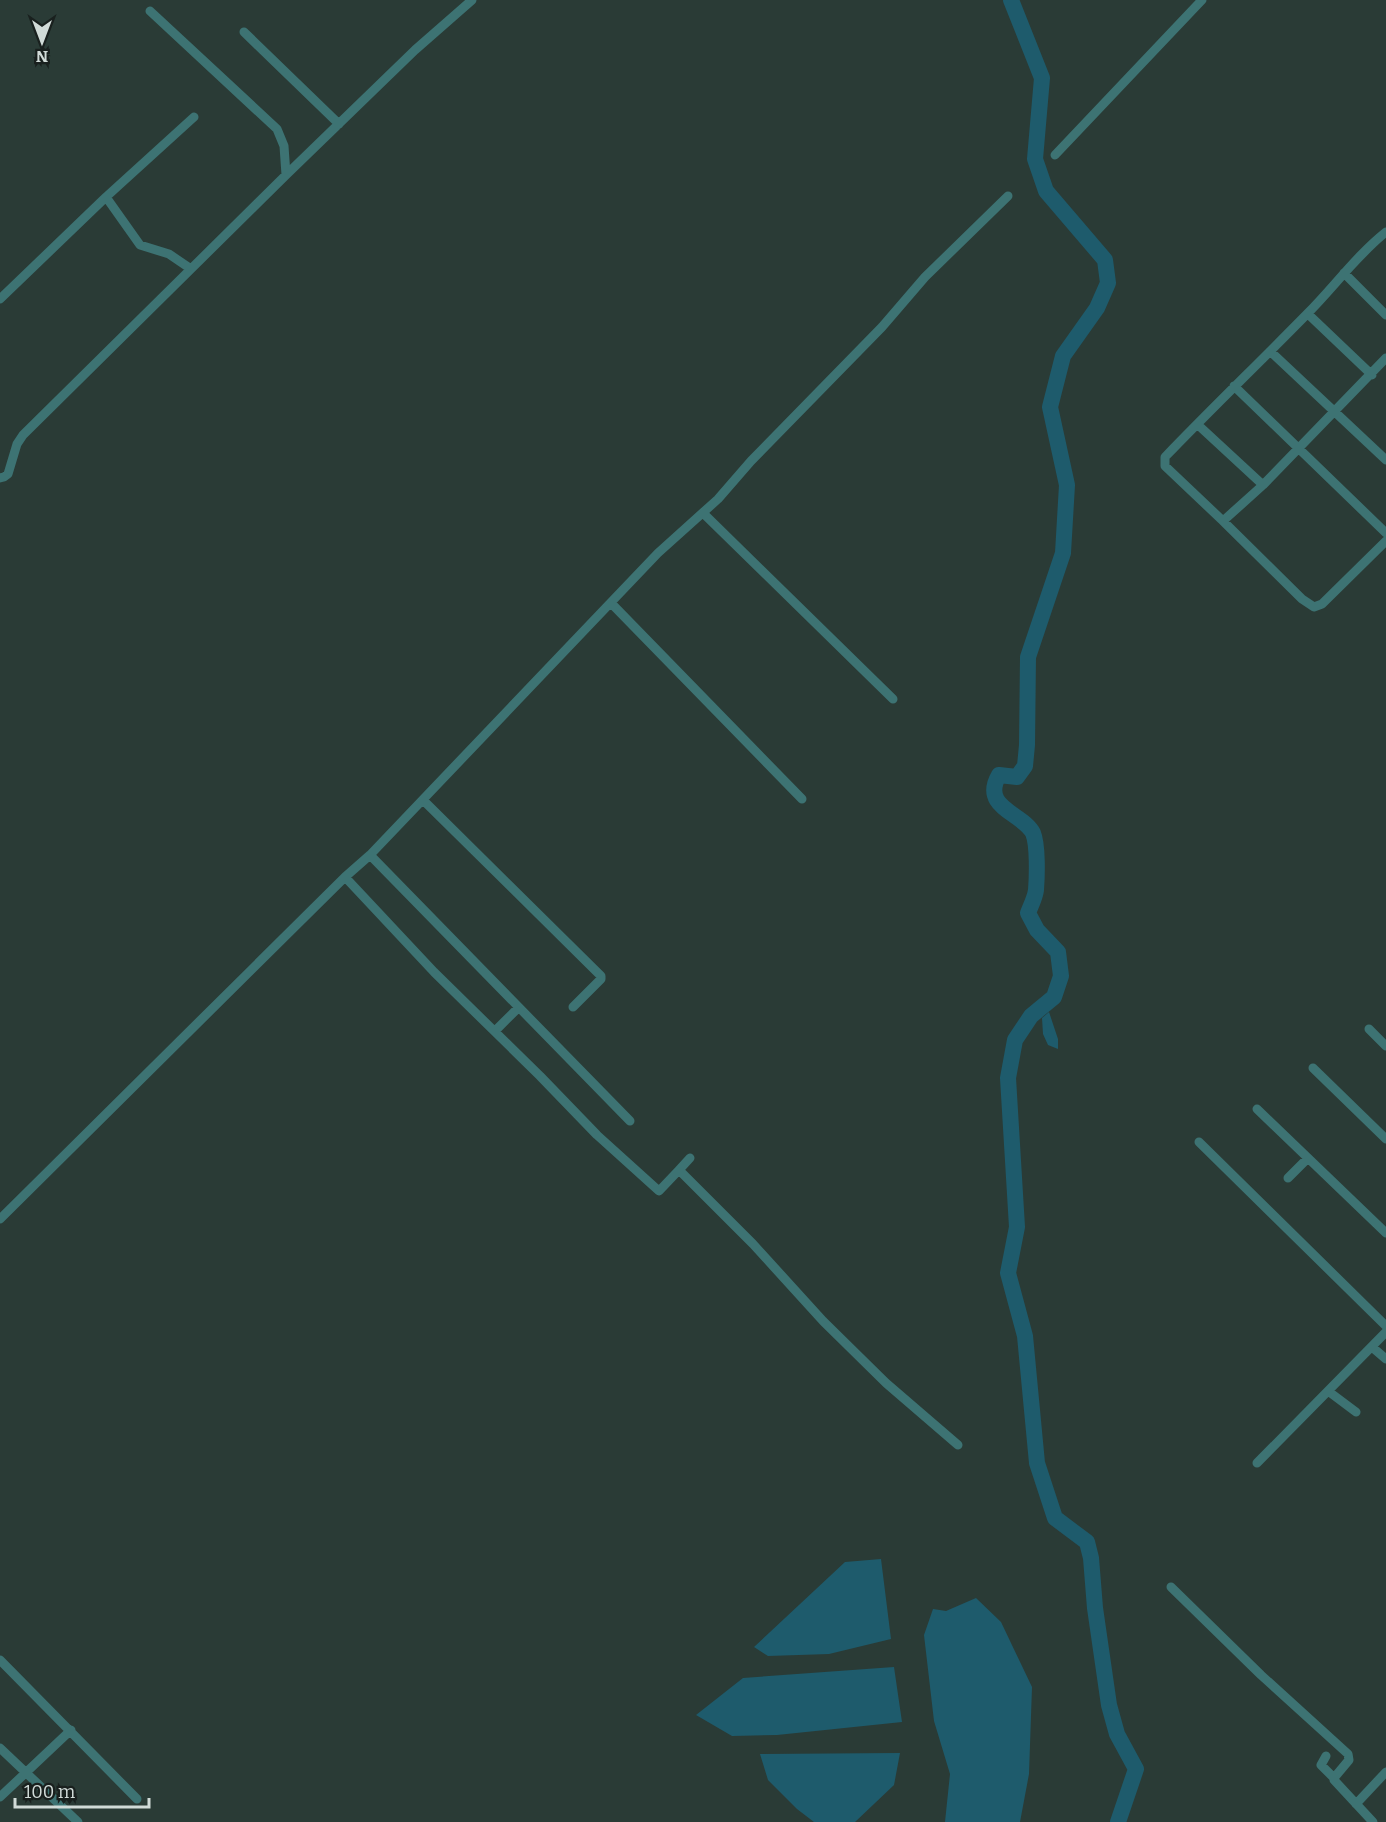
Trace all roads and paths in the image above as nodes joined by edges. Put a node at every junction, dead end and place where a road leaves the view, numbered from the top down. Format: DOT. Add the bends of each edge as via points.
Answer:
graph roads {
  1 [pos="472,0"];
  2 [pos="1202,0"];
  3 [pos="150,11"];
  4 [pos="244,32"];
  5 [pos="194,117"];
  6 [pos="339,124"];
  7 [pos="1055,154"];
  8 [pos="285,175"];
  9 [pos="1008,196"];
  10 [pos="106,197"];
  11 [pos="1384,236"];
  12 [pos="191,269"];
  13 [pos="1344,273"];
  14 [pos="0,299"];
  15 [pos="1308,314"];
  16 [pos="1386,315"];
  17 [pos="1270,351"];
  18 [pos="1384,363"];
  19 [pos="1372,375"];
  20 [pos="1234,386"];
  21 [pos="1334,413"];
  22 [pos="1197,424"];
  23 [pos="1299,448"];
  24 [pos="1386,460"];
  25 [pos="0,478"];
  26 [pos="1263,485"];
  27 [pos="703,513"];
  28 [pos="1223,521"];
  29 [pos="1386,533"];
  30 [pos="1386,541"];
  31 [pos="611,603"];
  32 [pos="893,699"];
  33 [pos="802,799"];
  34 [pos="423,800"];
  35 [pos="370,855"];
  36 [pos="345,878"];
  37 [pos="573,1007"];
  38 [pos="518,1008"];
  39 [pos="1369,1029"];
  40 [pos="495,1031"];
  41 [pos="1386,1046"];
  42 [pos="1313,1068"];
  43 [pos="1257,1109"];
  44 [pos="630,1121"];
  45 [pos="1386,1139"];
  46 [pos="1198,1142"];
  47 [pos="690,1158"];
  48 [pos="1308,1158"];
  49 [pos="679,1170"];
  50 [pos="1288,1178"];
  51 [pos="0,1219"];
  52 [pos="1386,1233"];
  53 [pos="1386,1326"];
  54 [pos="1386,1332"];
  55 [pos="1372,1347"];
  56 [pos="1386,1359"];
  57 [pos="1328,1391"];
  58 [pos="1356,1412"];
  59 [pos="958,1445"];
  60 [pos="1257,1462"];
  61 [pos="1171,1587"];
  62 [pos="0,1659"];
  63 [pos="71,1730"];
  64 [pos="0,1748"];
  65 [pos="1326,1756"];
  66 [pos="1386,1772"];
  67 [pos="27,1773"];
  68 [pos="1334,1778"];
  69 [pos="0,1797"];
  70 [pos="138,1798"];
  71 [pos="1356,1804"];
  72 [pos="78,1822"];
  73 [pos="1373,1822"];
  1 -- 6 [label="street"];
  2 -- 7 [label="street"];
  3 -- 8 [label="street" via="277,129 284,146"];
  4 -- 6 [label="street"];
  5 -- 10 [label="street"];
  6 -- 8 [label="street"];
  8 -- 12 [label="street"];
  9 -- 27 [label="street"];
  10 -- 12 [label="street" via="140,245 169,254"];
  10 -- 14 [label="street"];
  11 -- 13 [label="street"];
  12 -- 25 [label="street" via="23,435 8,474"];
  13 -- 15 [label="street"];
  13 -- 16 [label="street"];
  15 -- 17 [label="street"];
  15 -- 19 [label="street"];
  17 -- 20 [label="street"];
  17 -- 21 [label="street"];
  18 -- 19 [label="street"];
  19 -- 21 [label="street"];
  20 -- 22 [label="street"];
  20 -- 23 [label="street"];
  21 -- 23 [label="street"];
  21 -- 24 [label="street"];
  22 -- 26 [label="street"];
  22 -- 28 [label="street" via="1165,457 1165,466"];
  23 -- 26 [label="street"];
  23 -- 29 [label="street"];
  26 -- 28 [label="street"];
  27 -- 31 [label="street" via="668,543"];
  27 -- 32 [label="street"];
  28 -- 30 [label="street" via="1314,607 1322,604"];
  31 -- 33 [label="street"];
  31 -- 34 [label="street"];
  34 -- 35 [label="street"];
  34 -- 37 [label="street" via="601,976"];
  35 -- 36 [label="street"];
  35 -- 38 [label="street"];
  36 -- 40 [label="street"];
  36 -- 51 [label="street"];
  38 -- 40 [label="street"];
  38 -- 44 [label="street"];
  39 -- 41 [label="street"];
  40 -- 49 [label="street" via="597,1135 659,1191"];
  42 -- 45 [label="street"];
  43 -- 48 [label="street"];
  46 -- 53 [label="street"];
  47 -- 49 [label="street"];
  48 -- 50 [label="street"];
  48 -- 52 [label="street"];
  49 -- 59 [label="street" via="823,1321"];
  54 -- 55 [label="street"];
  55 -- 56 [label="street"];
  55 -- 57 [label="street"];
  57 -- 58 [label="street"];
  57 -- 60 [label="street"];
  61 -- 68 [label="street" via="1348,1754 1347,1763"];
  62 -- 63 [label="street"];
  63 -- 67 [label="street"];
  63 -- 70 [label="street"];
  64 -- 67 [label="street"];
  65 -- 68 [label="street" via="1321,1765"];
  66 -- 71 [label="street"];
  67 -- 69 [label="street"];
  67 -- 72 [label="street"];
  68 -- 71 [label="street"];
  71 -- 73 [label="street"];
}
